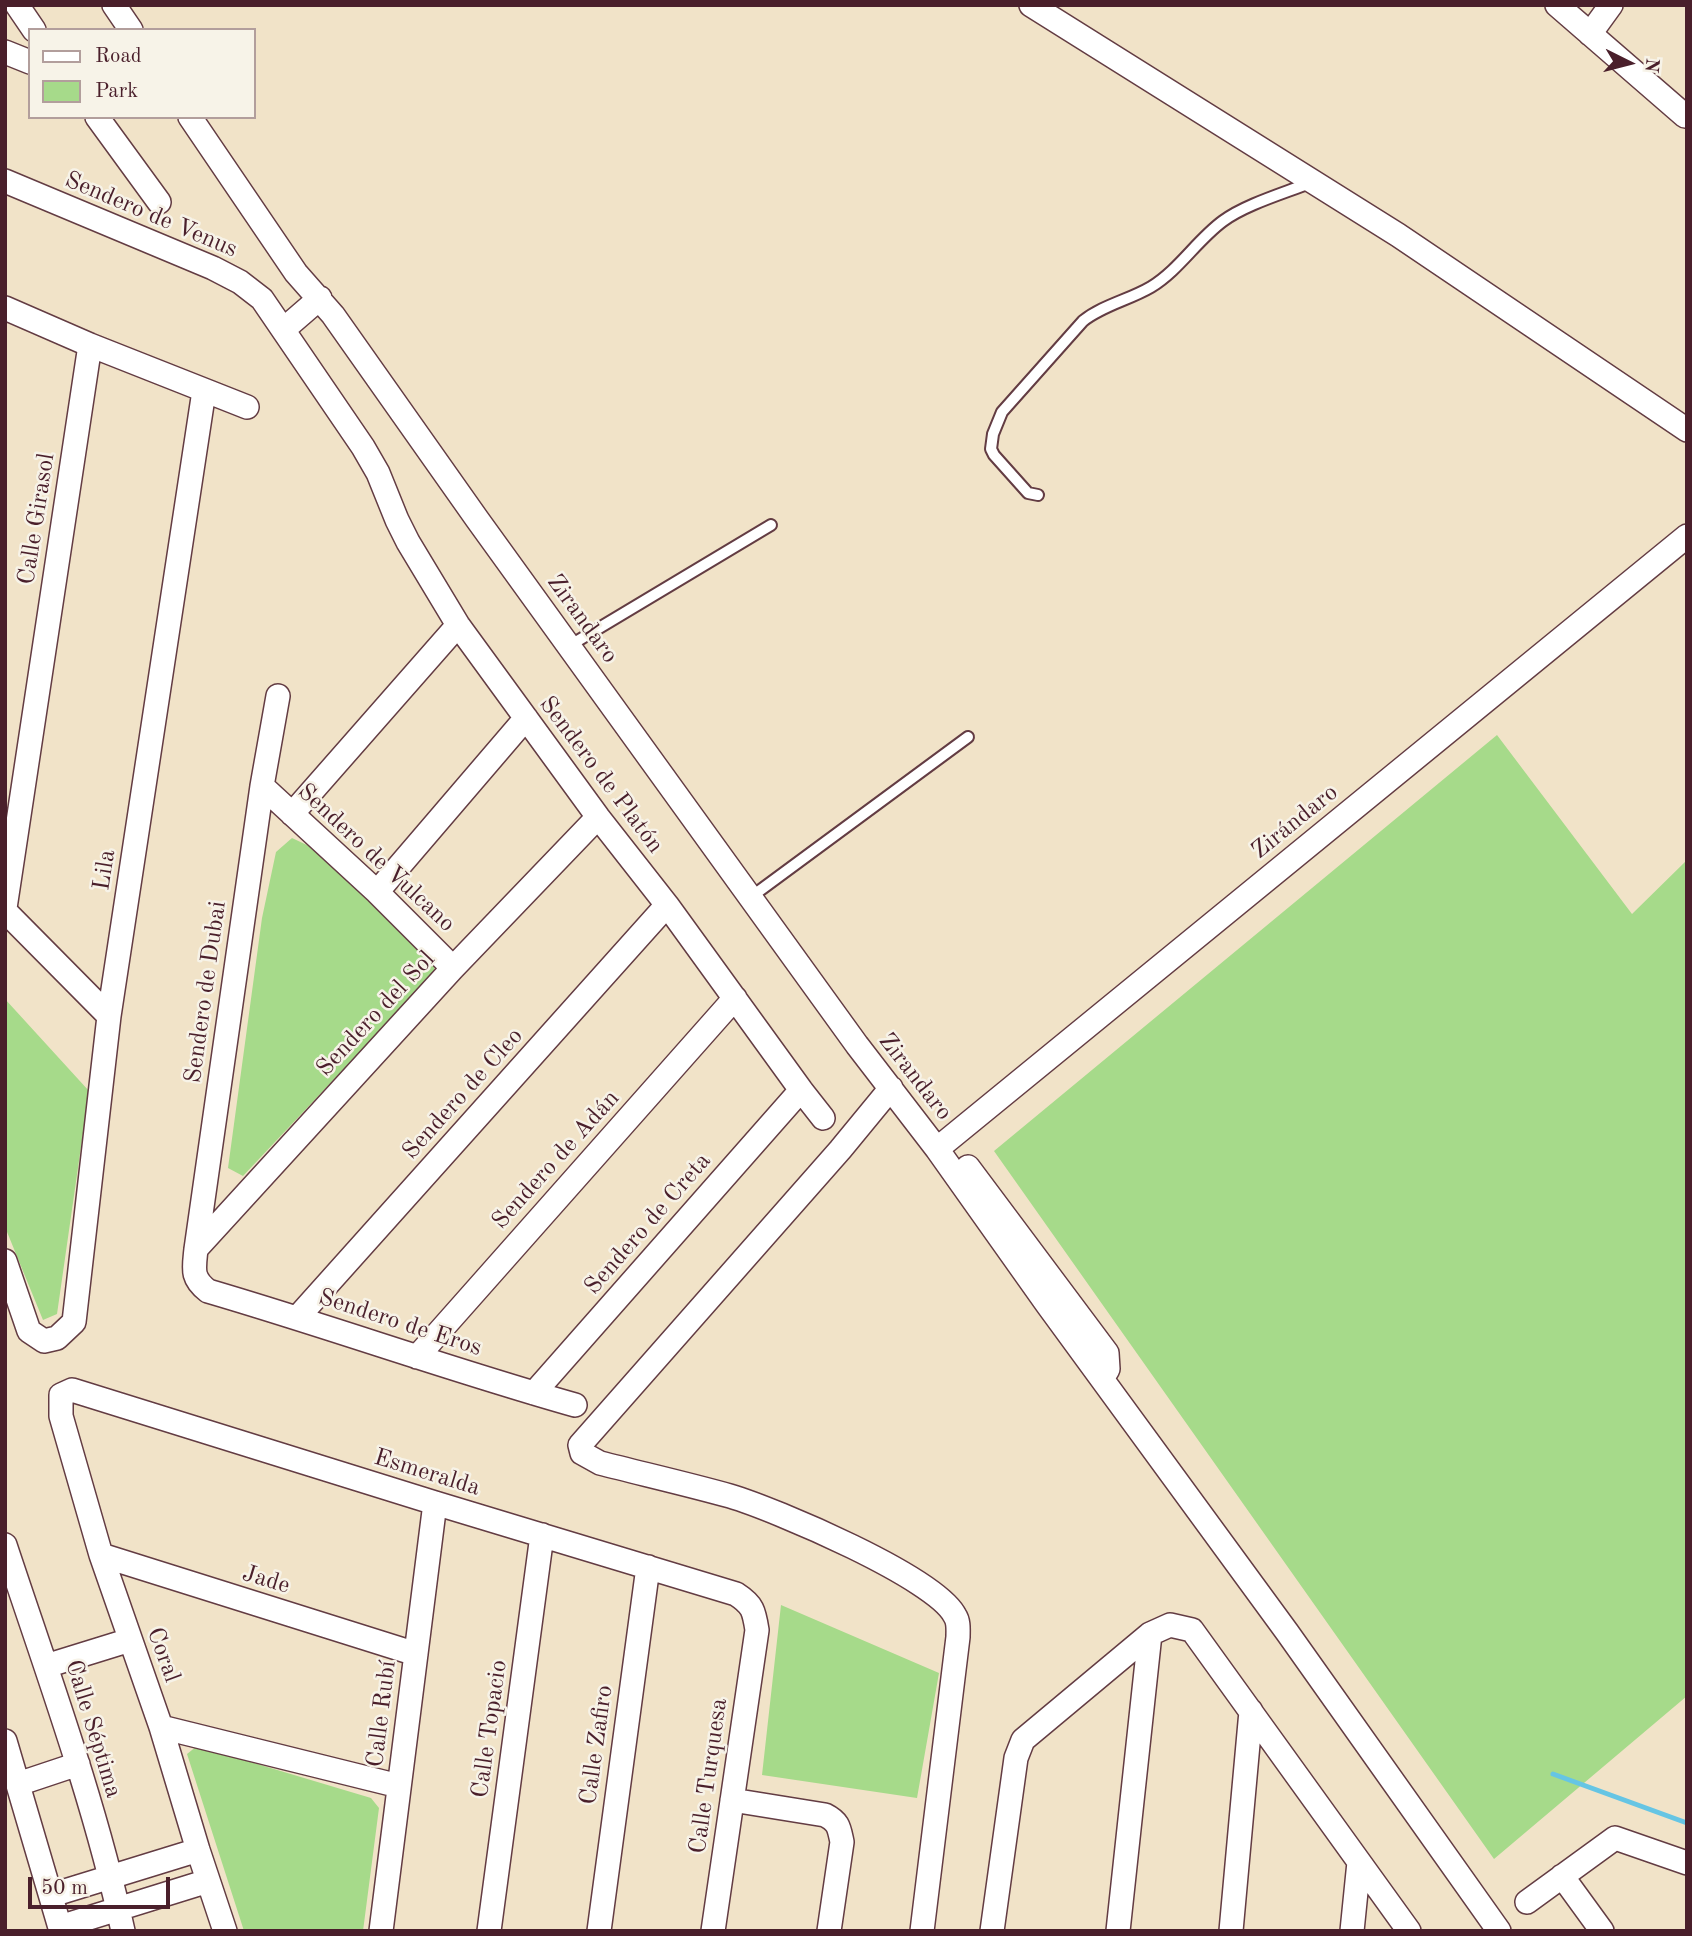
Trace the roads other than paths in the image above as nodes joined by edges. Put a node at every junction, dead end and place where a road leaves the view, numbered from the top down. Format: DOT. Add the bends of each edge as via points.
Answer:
graph roads {
  1 [pos="17,5"];
  2 [pos="114,5"];
  3 [pos="1031,5"];
  4 [pos="1557,5"];
  5 [pos="1611,5"];
  6 [pos="33,28"];
  7 [pos="130,28"];
  8 [pos="1590,34"];
  9 [pos="5,52"];
  10 [pos="28,61"];
  11 [pos="1687,114"];
  12 [pos="98,119"];
  13 [pos="191,119"];
  14 [pos="5,181"];
  15 [pos="1312,182"];
  16 [pos="159,202"];
  17 [pos="320,298"];
  18 [pos="5,308"];
  19 [pos="283,330"];
  20 [pos="90,345"];
  21 [pos="204,391"];
  22 [pos="247,407"];
  23 [pos="1687,430"];
  24 [pos="363,447"];
  25 [pos="1038,495"];
  26 [pos="771,525"];
  27 [pos="1687,536"];
  28 [pos="458,625"];
  29 [pos="569,646"];
  30 [pos="278,696"];
  31 [pos="526,718"];
  32 [pos="968,737"];
  33 [pos="262,786"];
  34 [pos="292,814"];
  35 [pos="598,817"];
  36 [pos="377,892"];
  37 [pos="751,897"];
  38 [pos="667,905"];
  39 [pos="5,910"];
  40 [pos="453,968"];
  41 [pos="735,998"];
  42 [pos="109,1016"];
  43 [pos="891,1088"];
  44 [pos="801,1090"];
  45 [pos="823,1118"];
  46 [pos="942,1144"];
  47 [pos="196,1249"];
  48 [pos="5,1261"];
  49 [pos="208,1291"];
  50 [pos="298,1317"];
  51 [pos="417,1357"];
  52 [pos="534,1393"];
  53 [pos="61,1395"];
  54 [pos="575,1405"];
  55 [pos="435,1503"];
  56 [pos="542,1535"];
  57 [pos="5,1545"];
  58 [pos="101,1556"];
  59 [pos="648,1567"];
  60 [pos="11,1579"];
  61 [pos="757,1630"];
  62 [pos="1150,1634"];
  63 [pos="130,1640"];
  64 [pos="416,1654"];
  65 [pos="46,1666"];
  66 [pos="1251,1711"];
  67 [pos="161,1727"];
  68 [pos="5,1741"];
  69 [pos="78,1764"];
  70 [pos="18,1784"];
  71 [pos="399,1786"];
  72 [pos="732,1800"];
  73 [pos="198,1850"];
  74 [pos="1359,1861"];
  75 [pos="1687,1863"];
  76 [pos="1562,1876"];
  77 [pos="110,1878"];
  78 [pos="208,1881"];
  79 [pos="52,1895"];
  80 [pos="1527,1902"];
  81 [pos="121,1920"];
  82 [pos="61,1929"];
  83 [pos="225,1931"];
  84 [pos="381,1931"];
  85 [pos="489,1931"];
  86 [pos="598,1931"];
  87 [pos="713,1931"];
  88 [pos="829,1931"];
  89 [pos="922,1931"];
  90 [pos="992,1931"];
  91 [pos="1118,1931"];
  92 [pos="1231,1931"];
  93 [pos="1352,1931"];
  94 [pos="1409,1931"];
  95 [pos="1499,1931"];
  96 [pos="1602,1931"];
  1 -- 6 [label="street"];
  2 -- 7 [label="street"];
  3 -- 15 [label="street"];
  4 -- 8 [label="street"];
  5 -- 8 [label="street"];
  8 -- 11 [label="street"];
  9 -- 10 [label="street"];
  12 -- 16 [label="street"];
  13 -- 17 [label="street, Zirandaro" via="296,273"];
  14 -- 19 [label="street, Sendero de Venus" via="240,282 262,299"];
  15 -- 23 [label="street"];
  15 -- 25 [label="lane" via="1237,212 1164,278 1092,314 1002,412 991,449 1028,493"];
  17 -- 19 [label="street"];
  17 -- 29 [label="street, Zirandaro"];
  18 -- 20 [label="street"];
  19 -- 24 [label="street, Sendero de Venus"];
  20 -- 21 [label="street"];
  20 -- 39 [label="street, Calle Girasol"];
  21 -- 22 [label="street"];
  21 -- 42 [label="street, Lila"];
  24 -- 28 [label="street, Sendero de Platón" via="408,542"];
  26 -- 29 [label="lane"];
  27 -- 46 [label="street, Zirándaro"];
  28 -- 31 [label="street, Sendero de Platón"];
  28 -- 34 [label="street"];
  29 -- 37 [label="street, Zirandaro"];
  30 -- 33 [label="street, Sendero de Dubai"];
  31 -- 35 [label="street, Sendero de Platón"];
  31 -- 36 [label="street"];
  32 -- 37 [label="lane"];
  33 -- 34 [label="street, Sendero de Vulcano"];
  33 -- 47 [label="street, Sendero de Dubai"];
  34 -- 36 [label="street, Sendero de Vulcano"];
  35 -- 38 [label="street, Sendero de Platón"];
  35 -- 40 [label="street, Sendero del Sol"];
  36 -- 40 [label="street, Sendero de Vulcano"];
  37 -- 43 [label="street, Zirandaro"];
  38 -- 41 [label="street, Sendero de Platón"];
  38 -- 50 [label="street, Sendero de Cleo"];
  39 -- 42 [label="street"];
  40 -- 47 [label="street, Sendero del Sol"];
  41 -- 44 [label="street, Sendero de Platón"];
  41 -- 51 [label="street, Sendero de Adán"];
  42 -- 48 [label="street, Lila" via="74,1322 57,1338 44,1341 29,1331"];
  43 -- 46 [label="street, Zirandaro"];
  43 -- 89 [label="street" via="580,1446 582,1453 600,1463 731,1496 873,1556 920,1583 955,1614 958,1637"];
  44 -- 45 [label="street, Sendero de Platón"];
  44 -- 52 [label="street, Sendero de Creta"];
  46 -- 95 [label="street, Zirandaro" via="1107,1353 1108,1369 1102,1378"];
  47 -- 49 [label="street, Sendero de Dubai" via="195,1275"];
  49 -- 50 [label="street, Sendero de Eros"];
  50 -- 51 [label="street, Sendero de Eros"];
  51 -- 52 [label="street, Sendero de Eros"];
  52 -- 54 [label="street, Sendero de Eros"];
  53 -- 55 [label="street, Esmeralda" via="72,1390"];
  53 -- 58 [label="street, Coral" via="61,1416"];
  55 -- 56 [label="street, Esmeralda"];
  55 -- 64 [label="street, Calle Rubí"];
  56 -- 59 [label="street, Esmeralda"];
  56 -- 85 [label="street, Calle Topacio"];
  57 -- 60 [label="street, Calle Séptima"];
  58 -- 63 [label="street, Coral"];
  58 -- 64 [label="street, Jade"];
  59 -- 61 [label="street, Esmeralda" via="736,1594 754,1610"];
  59 -- 86 [label="street, Calle Zafiro"];
  60 -- 65 [label="street, Calle Séptima"];
  61 -- 72 [label="street, Calle Turquesa"];
  62 -- 66 [label="street" via="1170,1625 1192,1630"];
  62 -- 90 [label="street" via="1023,1740 1016,1758"];
  62 -- 91 [label="street"];
  63 -- 65 [label="street"];
  63 -- 67 [label="street, Coral"];
  64 -- 71 [label="street, Calle Rubí"];
  65 -- 69 [label="street, Calle Séptima"];
  66 -- 74 [label="street"];
  66 -- 92 [label="street"];
  67 -- 71 [label="street"];
  67 -- 73 [label="street, Coral"];
  68 -- 70 [label="street"];
  69 -- 70 [label="street"];
  69 -- 77 [label="street, Calle Séptima"];
  70 -- 79 [label="street"];
  71 -- 84 [label="street, Calle Rubí"];
  72 -- 87 [label="street, Calle Turquesa"];
  72 -- 88 [label="street" via="834,1820 842,1842"];
  73 -- 77 [label="street"];
  73 -- 78 [label="street, Coral"];
  74 -- 93 [label="street"];
  74 -- 94 [label="street"];
  75 -- 76 [label="street" via="1615,1838"];
  76 -- 80 [label="street"];
  76 -- 96 [label="street"];
  77 -- 79 [label="street"];
  77 -- 81 [label="street, Calle Séptima"];
  78 -- 81 [label="street"];
  78 -- 83 [label="street, Coral"];
  79 -- 82 [label="street"];
  81 -- 82 [label="street"];
}
